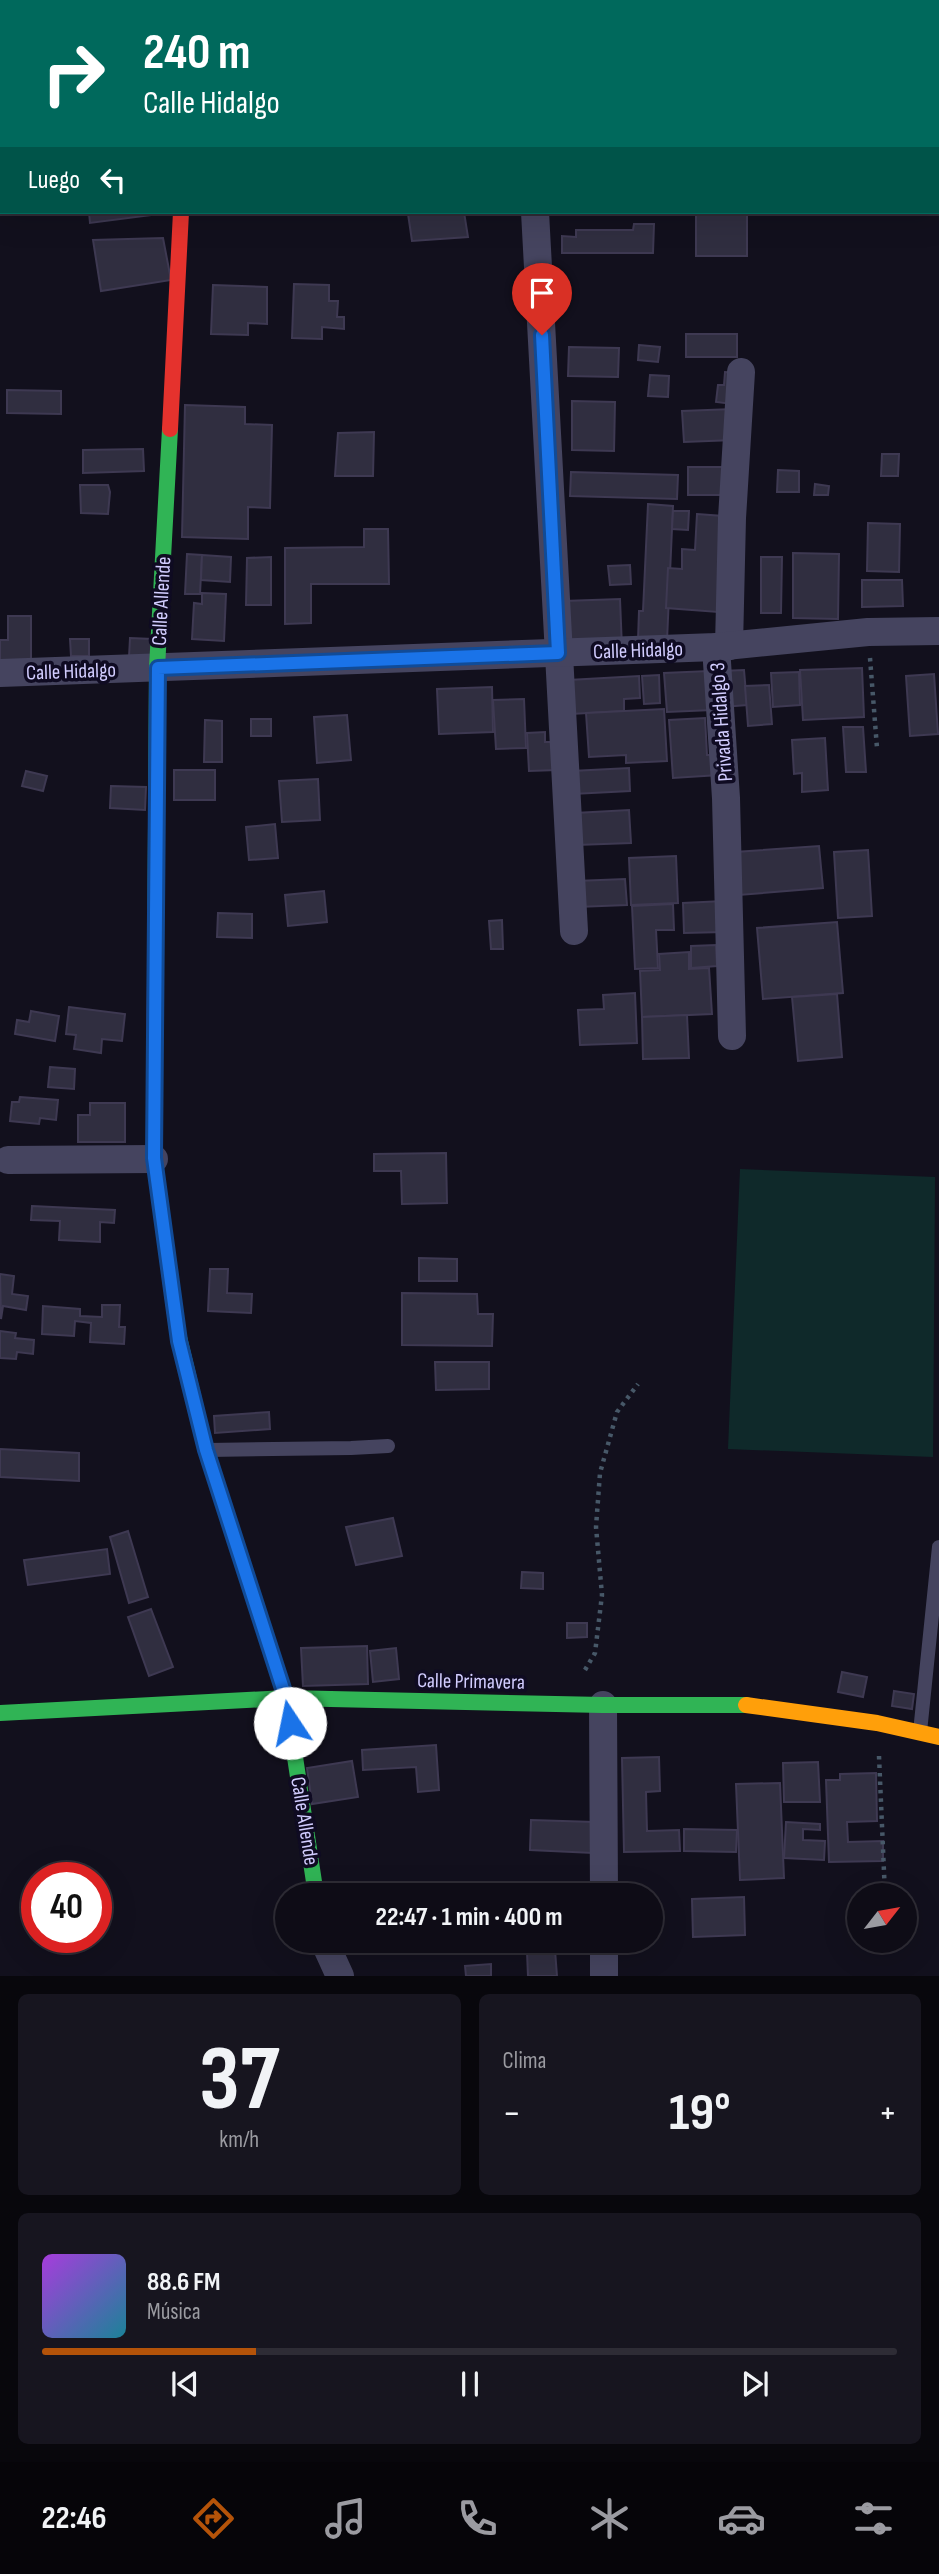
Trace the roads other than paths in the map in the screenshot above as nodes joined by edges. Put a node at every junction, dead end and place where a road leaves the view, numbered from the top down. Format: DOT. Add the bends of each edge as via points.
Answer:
graph roads {
  1 [pos="181,214"];
  2 [pos="536,214"];
  3 [pos="741,372"];
  4 [pos="939,631"];
  5 [pos="722,646"];
  6 [pos="558,653"];
  7 [pos="158,668"];
  8 [pos="0,673"];
  9 [pos="574,931"];
  10 [pos="733,1036"];
  11 [pos="154,1158"];
  12 [pos="8,1160"];
  13 [pos="388,1446"];
  14 [pos="206,1450"];
  15 [pos="939,1547"];
  16 [pos="286,1698"];
  17 [pos="603,1705"];
  18 [pos="0,1713"];
  19 [pos="920,1734"];
  20 [pos="939,1737"];
  21 [pos="314,1883"];
  22 [pos="604,1883"];
  23 [pos="329,1953"];
  24 [pos="604,1953"];
  25 [pos="340,1976"];
  26 [pos="604,1976"];
  1 -- 7 [label="street, Calle Allende"];
  2 -- 6 [label="street"];
  3 -- 5 [label="street, Privada Hidalgo 3"];
  4 -- 5 [label="street, Calle Hidalgo" via="868,632"];
  5 -- 6 [label="street, Calle Hidalgo"];
  5 -- 10 [label="street, Privada Hidalgo 3"];
  6 -- 7 [label="street, Calle Hidalgo"];
  6 -- 9 [label="street"];
  7 -- 8 [label="street, Calle Hidalgo"];
  7 -- 11 [label="street, Calle Allende"];
  11 -- 12 [label="street"];
  11 -- 14 [label="street, Calle Allende" via="179,1341"];
  13 -- 14 [label="lane"];
  14 -- 16 [label="street, Calle Allende"];
  15 -- 19 [label="lane"];
  16 -- 17 [label="street, Calle Primavera"];
  16 -- 18 [label="street, Calle Primavera"];
  16 -- 21 [label="street, Calle Allende"];
  17 -- 19 [label="street, Calle Primavera" via="737,1704 877,1723"];
  17 -- 22 [label="street"];
  19 -- 20 [label="street, Calle Primavera"];
  23 -- 25 [label="street"];
  24 -- 26 [label="street"];
}
